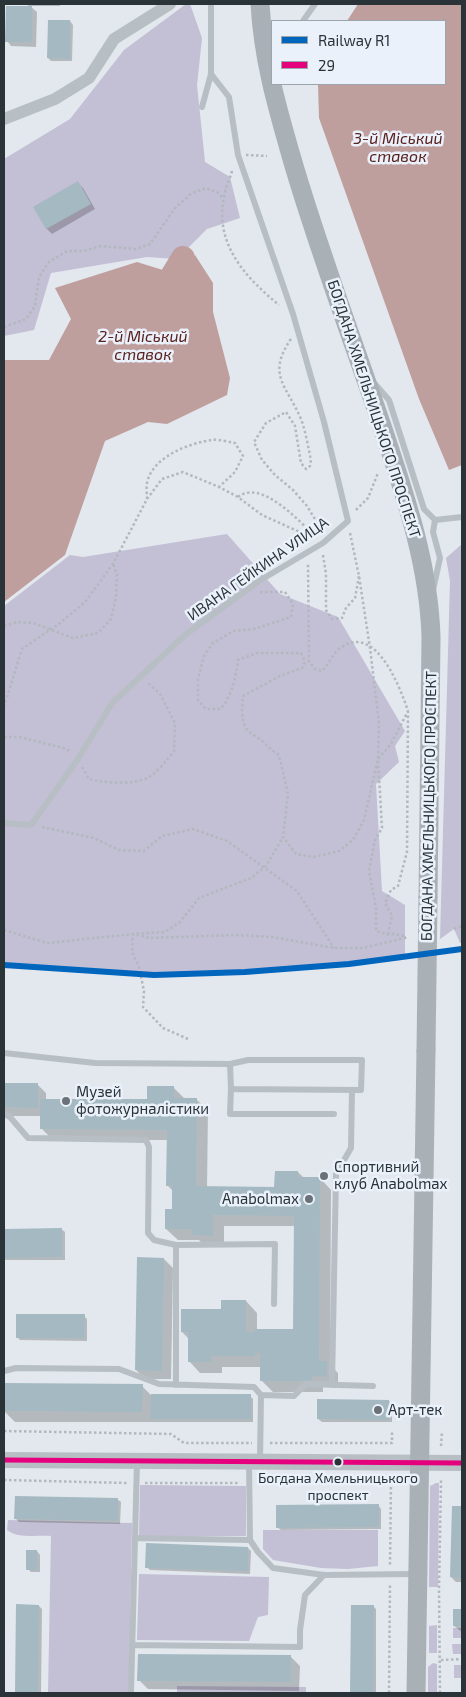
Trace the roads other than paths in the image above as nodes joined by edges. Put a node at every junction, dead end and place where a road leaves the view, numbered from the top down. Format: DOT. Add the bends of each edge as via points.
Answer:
graph roads {
  1 [pos="170,4"];
  2 [pos="211,4"];
  3 [pos="260,4"];
  4 [pos="315,4"];
  5 [pos="304,20"];
  6 [pos="269,60"];
  7 [pos="211,74"];
  8 [pos="275,85"];
  9 [pos="202,107"];
  10 [pos="4,119"];
  11 [pos="363,370"];
  12 [pos="462,517"];
  13 [pos="435,520"];
  14 [pos="430,607"];
  15 [pos="4,823"];
  16 [pos="4,1053"];
  17 [pos="230,1064"];
  18 [pos="231,1089"];
  19 [pos="352,1090"];
  20 [pos="4,1114"];
  21 [pos="334,1114"];
  22 [pos="176,1245"];
  23 [pos="274,1304"];
  24 [pos="4,1371"];
  25 [pos="176,1385"];
  26 [pos="332,1385"];
  27 [pos="373,1386"];
  28 [pos="261,1395"];
  29 [pos="4,1460"];
  30 [pos="137,1460"];
  31 [pos="254,1463"];
  32 [pos="420,1463"];
  33 [pos="462,1464"];
  34 [pos="135,1538"];
  35 [pos="250,1540"];
  36 [pos="418,1574"];
  37 [pos="324,1575"];
  38 [pos="132,1645"];
  39 [pos="131,1693"];
  40 [pos="416,1693"];
  1 -- 10 [label="street" via="114,39 89,78 55,99"];
  2 -- 7 [label="lane"];
  3 -- 6 [label="main road, БОГДАНА ХМЕЛЬНИЦЬКОГО ПРОСПЕКТ"];
  4 -- 5 [label="lane"];
  7 -- 9 [label="lane"];
  7 -- 15 [label="lane, ИВАНА ГЕЙКИНА УЛИЦА" via="229,97 238,155 298,329 348,521 323,543 260,581 185,635 112,703 78,759 31,825"];
  8 -- 11 [label="main road, БОГДАНА ХМЕЛЬНИЦЬКОГО ПРОСПЕКТ" via="306,207"];
  11 -- 13 [label="lane" via="389,400 424,509"];
  11 -- 14 [label="main road, БОГДАНА ХМЕЛЬНИЦЬКОГО ПРОСПЕКТ" via="413,522"];
  12 -- 13 [label="lane"];
  13 -- 14 [label="lane" via="433,532 440,558"];
  14 -- 32 [label="main road, БОГДАНА ХМЕЛЬНИЦЬКОГО ПРОСПЕКТ, bridge"];
  16 -- 17 [label="lane" via="95,1063"];
  17 -- 18 [label="lane"];
  17 -- 19 [label="lane" via="248,1060 362,1060 361,1090"];
  18 -- 19 [label="lane"];
  18 -- 21 [label="lane" via="230,1114"];
  19 -- 26 [label="lane" via="351,1148 336,1174"];
  20 -- 22 [label="lane" via="28,1138 146,1140 149,1147 148,1233 154,1240"];
  22 -- 23 [label="lane" via="275,1244"];
  22 -- 25 [label="lane"];
  24 -- 25 [label="lane" via="16,1368 119,1369 160,1384"];
  25 -- 28 [label="lane" via="254,1387"];
  26 -- 27 [label="lane"];
  26 -- 28 [label="lane" via="306,1384 294,1396"];
  28 -- 31 [label="lane" via="260,1443"];
  29 -- 30 [label="street"];
  30 -- 31 [label="street"];
  30 -- 34 [label="lane"];
  31 -- 32 [label="street"];
  31 -- 35 [label="lane" via="249,1483"];
  32 -- 33 [label="street"];
  32 -- 36 [label="main road, БОГДАНА ХМЕЛЬНИЦЬКОГО ПРОСПЕКТ"];
  34 -- 35 [label="lane"];
  34 -- 38 [label="lane"];
  35 -- 37 [label="lane" via="273,1568"];
  36 -- 37 [label="lane"];
  36 -- 40 [label="main road, БОГДАНА ХМЕЛЬНИЦЬКОГО ПРОСПЕКТ"];
  37 -- 38 [label="lane" via="305,1594 300,1646"];
  38 -- 39 [label="lane"];
}
